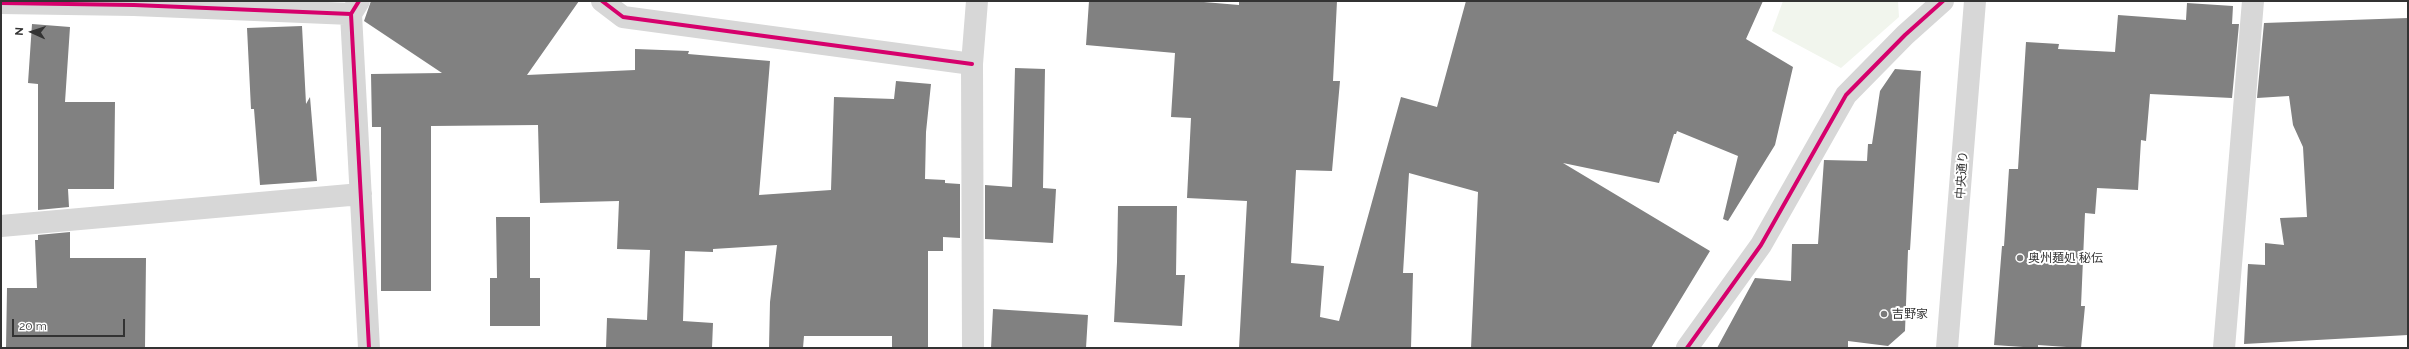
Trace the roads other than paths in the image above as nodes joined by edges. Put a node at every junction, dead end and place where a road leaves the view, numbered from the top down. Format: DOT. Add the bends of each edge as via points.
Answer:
graph roads {
  1 [pos="602,1"];
  2 [pos="977,1"];
  3 [pos="1944,1"];
  4 [pos="2253,1"];
  5 [pos="1,3"];
  6 [pos="134,3"];
  7 [pos="355,8"];
  8 [pos="1974,9"];
  9 [pos="972,64"];
  10 [pos="361,194"];
  11 [pos="1,226"];
  12 [pos="369,348"];
  13 [pos="973,348"];
  14 [pos="1686,348"];
  15 [pos="1947,348"];
  16 [pos="2224,348"];
  1 -- 9 [label="street" via="623,17"];
  2 -- 9 [label="street"];
  3 -- 8 [label="street"];
  3 -- 14 [label="street" via="1905,35 1846,95 1761,245"];
  4 -- 16 [label="street"];
  5 -- 6 [label="street"];
  6 -- 7 [label="street"];
  7 -- 10 [label="street"];
  8 -- 15 [label="street, 中央通り"];
  9 -- 13 [label="street"];
  10 -- 11 [label="street"];
  10 -- 12 [label="street"];
}
